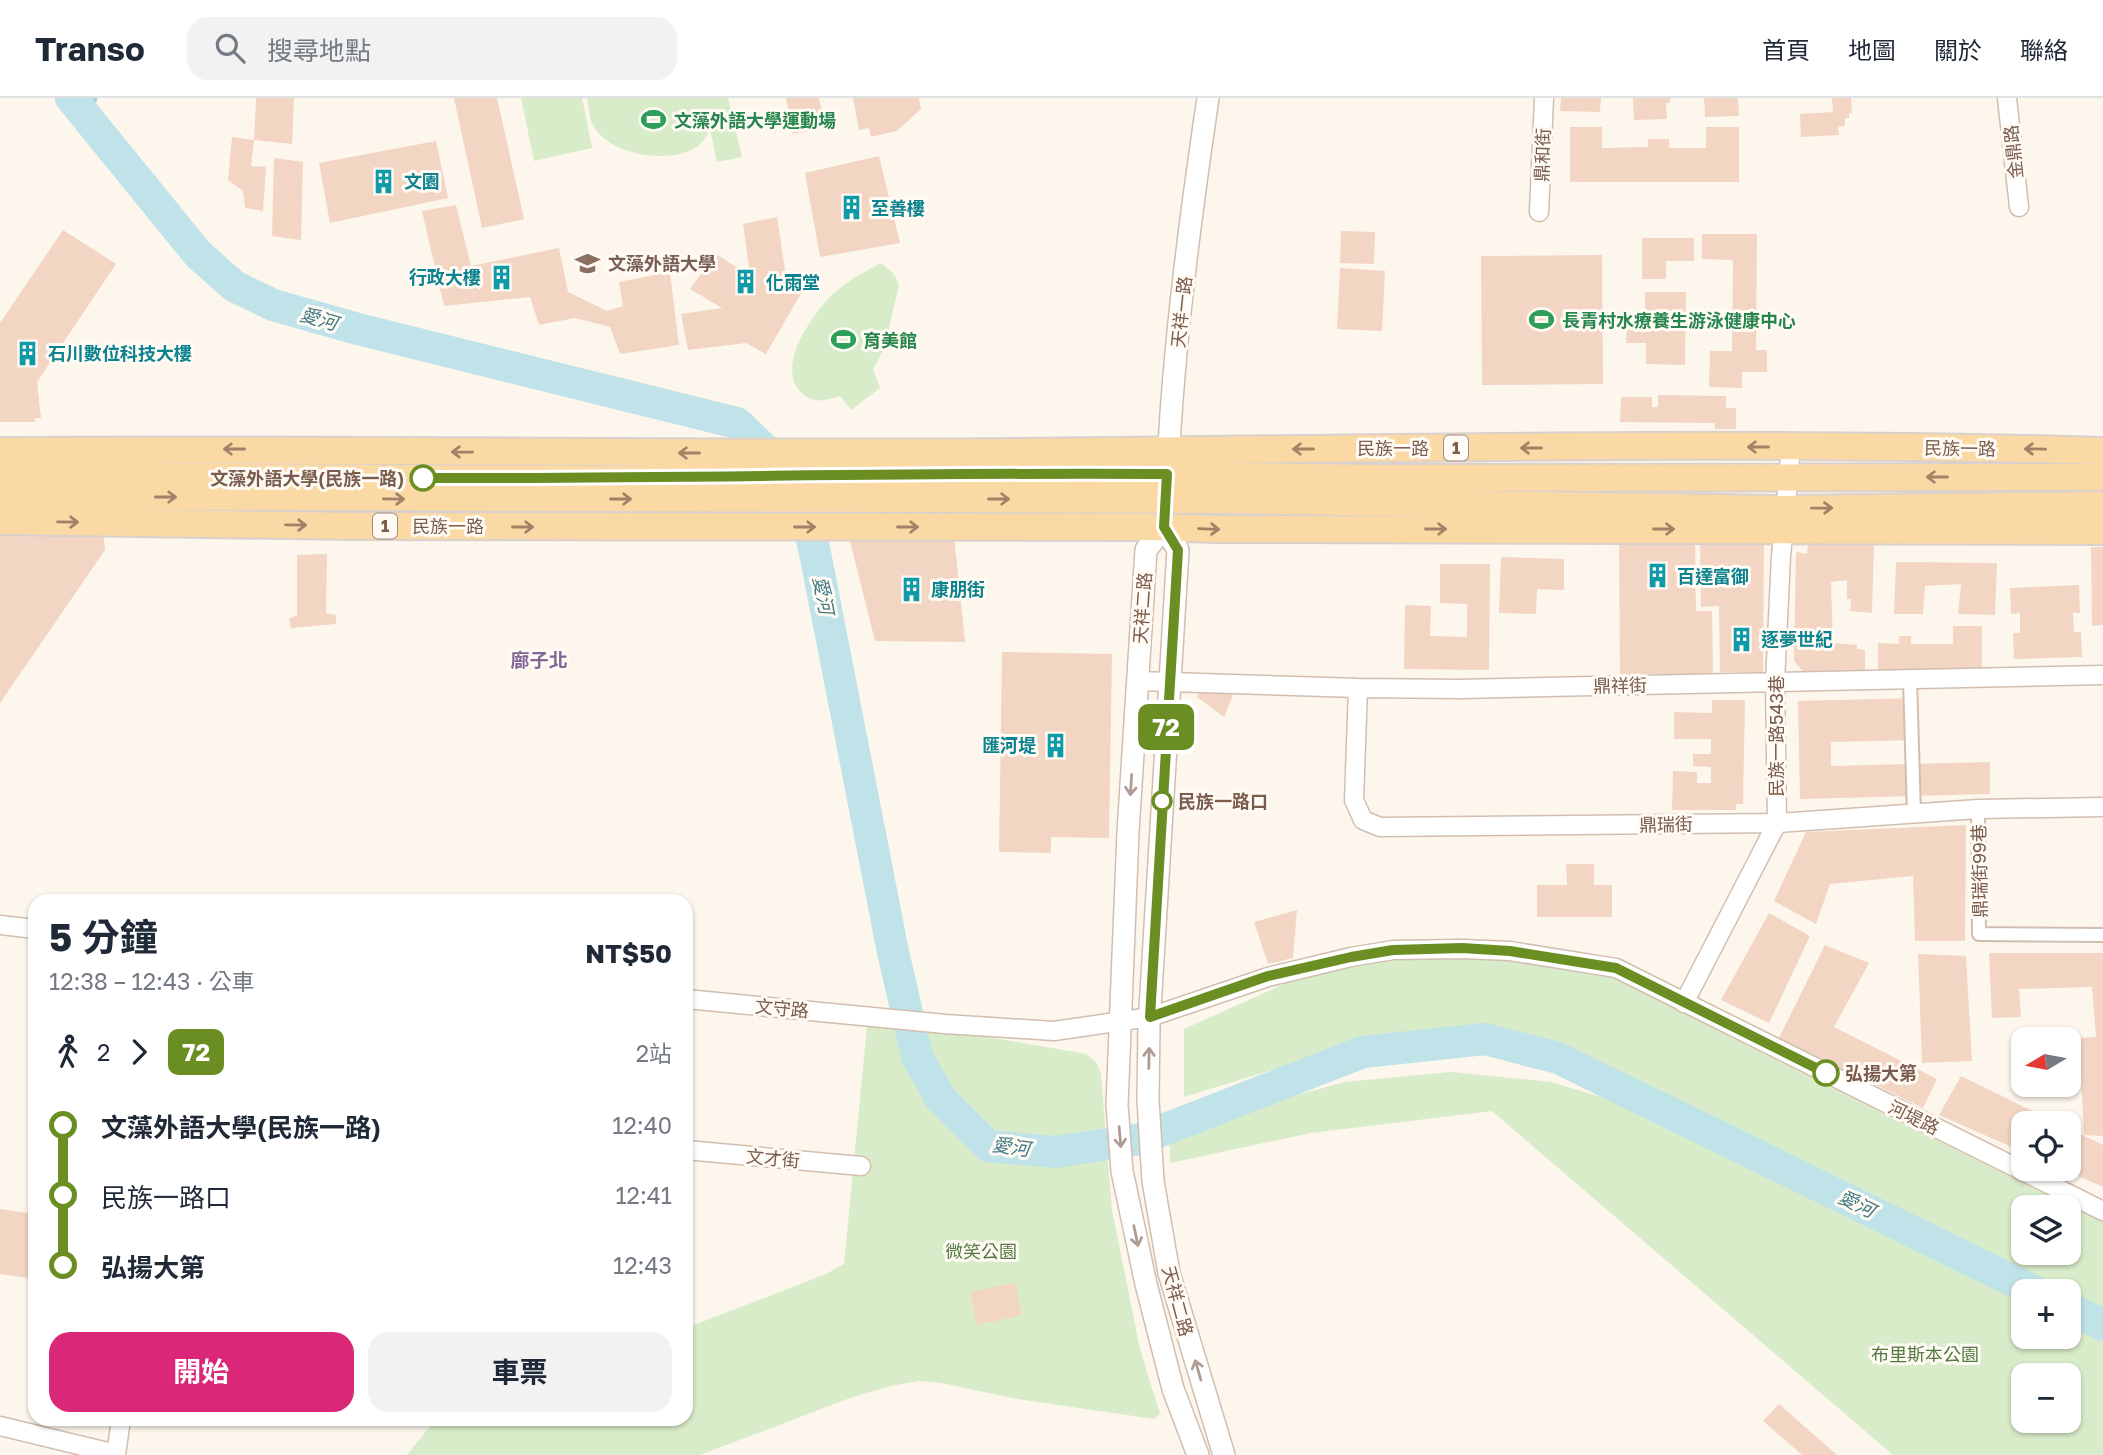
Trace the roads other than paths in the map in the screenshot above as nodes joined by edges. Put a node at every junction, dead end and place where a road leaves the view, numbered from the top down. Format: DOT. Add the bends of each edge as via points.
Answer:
graph roads {
  1 [pos="1208,98"];
  2 [pos="1544,98"];
  3 [pos="2007,98"];
  4 [pos="2018,207"];
  5 [pos="1539,212"];
  6 [pos="1791,447"];
  7 [pos="120,450"];
  8 [pos="0,451"];
  9 [pos="2103,451"];
  10 [pos="1167,474"];
  11 [pos="0,476"];
  12 [pos="761,476"];
  13 [pos="120,477"];
  14 [pos="1788,477"];
  15 [pos="2103,477"];
  16 [pos="0,496"];
  17 [pos="244,498"];
  18 [pos="844,499"];
  19 [pos="2103,505"];
  20 [pos="1784,520"];
  21 [pos="0,521"];
  22 [pos="246,525"];
  23 [pos="1164,527"];
  24 [pos="849,528"];
  25 [pos="2103,531"];
  26 [pos="2103,675"];
  27 [pos="1910,680"];
  28 [pos="1138,681"];
  29 [pos="1168,682"];
  30 [pos="1775,682"];
  31 [pos="1358,688"];
  32 [pos="2103,807"];
  33 [pos="1978,809"];
  34 [pos="1914,814"];
  35 [pos="1777,823"];
  36 [pos="0,925"];
  37 [pos="28,928"];
  38 [pos="2103,935"];
  39 [pos="693,1000"];
  40 [pos="1684,1003"];
  41 [pos="1150,1017"];
  42 [pos="1120,1023"];
  43 [pos="693,1151"];
  44 [pos="861,1166"];
  45 [pos="2103,1211"];
  46 [pos="0,1426"];
  47 [pos="120,1426"];
  48 [pos="1220,1445"];
  49 [pos="1194,1447"];
  50 [pos="116,1454"];
  1 -- 10 [label="street, 天祥一路" via="1191,206"];
  2 -- 5 [label="street, 鼎和街"];
  3 -- 4 [label="street, 金鼎路"];
  9 -- 6 [label="main road, 民族一路 / 1, one-way"];
  6 -- 10 [label="main road, 民族一路 / 1, one-way"];
  6 -- 14 [label="street, 民族一路543巷"];
  7 -- 8 [label="main road, 1"];
  12 -- 7 [label="main road, 1, one-way" via="269,449"];
  7 -- 13 [label="main road"];
  10 -- 12 [label="main road, 民族一路 / 1" via="814,464"];
  10 -- 14 [label="main road, 民族一路 / 1"];
  18 -- 10 [label="main road, 民族一路 / 1, one-way"];
  10 -- 20 [label="main road, 民族一路 / 1"];
  10 -- 23 [label="street, 天祥一路"];
  11 -- 13 [label="main road, 1"];
  12 -- 13 [label="main road, 1"];
  17 -- 12 [label="main road, 民族一路 / 1, one-way"];
  12 -- 18 [label="main road, 1"];
  15 -- 14 [label="main road, 民族一路 / 1, one-way"];
  14 -- 20 [label="street, 民族一路543巷"];
  16 -- 17 [label="main road, 民族一路 / 1, one-way"];
  17 -- 22 [label="main road"];
  18 -- 24 [label="main road"];
  20 -- 19 [label="main road, 民族一路 / 1, one-way"];
  23 -- 20 [label="main road, 民族一路 / 1, one-way" via="1741,529"];
  20 -- 25 [label="main road, 民族一路 / 1"];
  20 -- 30 [label="street, 民族一路543巷"];
  21 -- 22 [label="main road, 民族一路 / 1, one-way"];
  22 -- 24 [label="main road, 民族一路 / 1, one-way"];
  24 -- 23 [label="main road, 民族一路 / 1, one-way"];
  23 -- 28 [label="street, 天祥二路" via="1146,550"];
  23 -- 29 [label="street, 天祥二路" via="1178,550"];
  26 -- 27 [label="street, 鼎祥街"];
  27 -- 30 [label="street, 鼎祥街"];
  27 -- 34 [label="street"];
  28 -- 29 [label="street, 鼎祥街"];
  28 -- 42 [label="street, 天祥二路, one-way"];
  29 -- 31 [label="street, 鼎祥街"];
  29 -- 41 [label="street, 天祥二路"];
  30 -- 31 [label="street, 鼎祥街"];
  30 -- 35 [label="street, 民族一路543巷"];
  31 -- 35 [label="street, 鼎瑞街" via="1354,800 1363,820 1380,827"];
  32 -- 33 [label="street, 鼎瑞街"];
  33 -- 34 [label="street, 鼎瑞街"];
  33 -- 38 [label="street, 鼎瑞街99巷" via="1979,934"];
  34 -- 35 [label="street, 鼎瑞街"];
  35 -- 40 [label="street, 民族一路543巷"];
  36 -- 37 [label="street"];
  39 -- 42 [label="street, 文守路" via="1054,1031"];
  40 -- 41 [label="street, 河堤路" via="1616,968 1462,948 1393,950 1317,963"];
  40 -- 45 [label="street, 河堤路"];
  41 -- 42 [label="street, 河堤路"];
  48 -- 41 [label="street, 天祥二路, one-way" via="1169,1273 1152,1163"];
  42 -- 49 [label="street, 天祥二路, one-way" via="1117,1105 1122,1169 1173,1389"];
  43 -- 44 [label="street, 文才街"];
  46 -- 50 [label="street"];
  47 -- 50 [label="street"];
}
